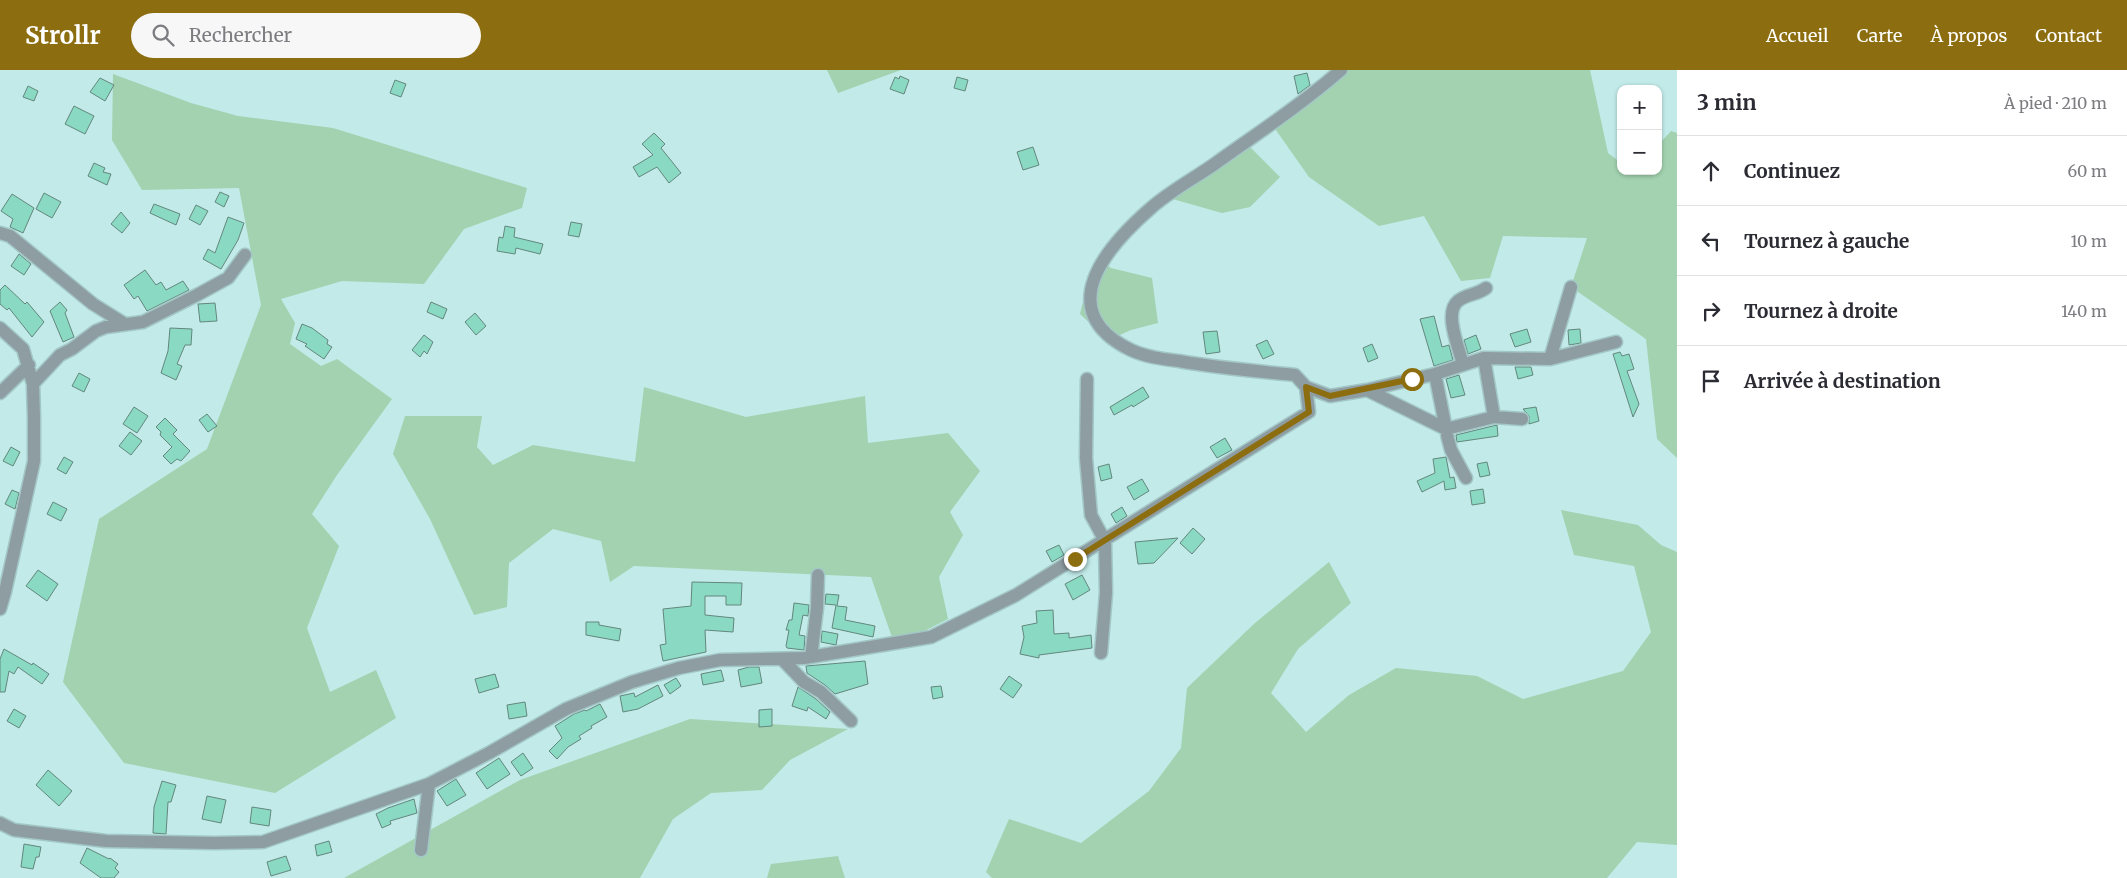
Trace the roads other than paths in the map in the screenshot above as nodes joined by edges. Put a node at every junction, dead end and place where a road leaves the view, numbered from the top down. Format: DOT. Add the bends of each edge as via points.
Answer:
graph roads {
  1 [pos="1340,70"];
  2 [pos="0,233"];
  3 [pos="246,255"];
  4 [pos="1571,287"];
  5 [pos="1486,288"];
  6 [pos="126,324"];
  7 [pos="0,328"];
  8 [pos="1616,342"];
  9 [pos="1484,358"];
  10 [pos="1550,359"];
  11 [pos="29,365"];
  12 [pos="1463,365"];
  13 [pos="1434,374"];
  14 [pos="1087,379"];
  15 [pos="33,384"];
  16 [pos="1306,387"];
  17 [pos="1367,390"];
  18 [pos="0,392"];
  19 [pos="1494,417"];
  20 [pos="1522,419"];
  21 [pos="1446,428"];
  22 [pos="1466,478"];
  23 [pos="1105,541"];
  24 [pos="818,575"];
  25 [pos="0,609"];
  26 [pos="1101,654"];
  27 [pos="811,657"];
  28 [pos="782,659"];
  29 [pos="851,721"];
  30 [pos="429,784"];
  31 [pos="0,822"];
  32 [pos="14,830"];
  33 [pos="0,837"];
  34 [pos="420,850"];
  1 -- 16 [label="street" via="1296,107 1152,207 1117,241 1098,268 1090,289 1094,318 1106,333 1132,350 1194,364 1295,375"];
  2 -- 6 [label="street" via="10,236 94,304"];
  3 -- 6 [label="street" via="228,278 143,322"];
  4 -- 10 [label="street"];
  5 -- 12 [label="street" via="1456,302 1452,311"];
  6 -- 15 [label="street" via="96,331 60,355"];
  7 -- 11 [label="street" via="23,349"];
  8 -- 10 [label="street"];
  9 -- 10 [label="street"];
  9 -- 12 [label="street"];
  9 -- 19 [label="street"];
  11 -- 15 [label="street"];
  11 -- 18 [label="street"];
  12 -- 13 [label="street"];
  13 -- 17 [label="street"];
  13 -- 21 [label="street"];
  14 -- 23 [label="street" via="1086,458 1091,515"];
  15 -- 25 [label="street" via="34,461"];
  16 -- 17 [label="street" via="1330,396"];
  16 -- 23 [label="street" via="1309,412"];
  17 -- 21 [label="street"];
  19 -- 20 [label="street"];
  19 -- 21 [label="street"];
  21 -- 22 [label="street" via="1451,450"];
  23 -- 26 [label="street" via="1106,593"];
  23 -- 27 [label="street" via="1016,595 931,637"];
  24 -- 27 [label="street"];
  27 -- 28 [label="street"];
  28 -- 29 [label="street"];
  28 -- 30 [label="street" via="720,660 632,682 566,709"];
  30 -- 32 [label="street" via="263,842 106,841"];
  30 -- 34 [label="street"];
  31 -- 32 [label="street"];
  32 -- 33 [label="street"];
}
